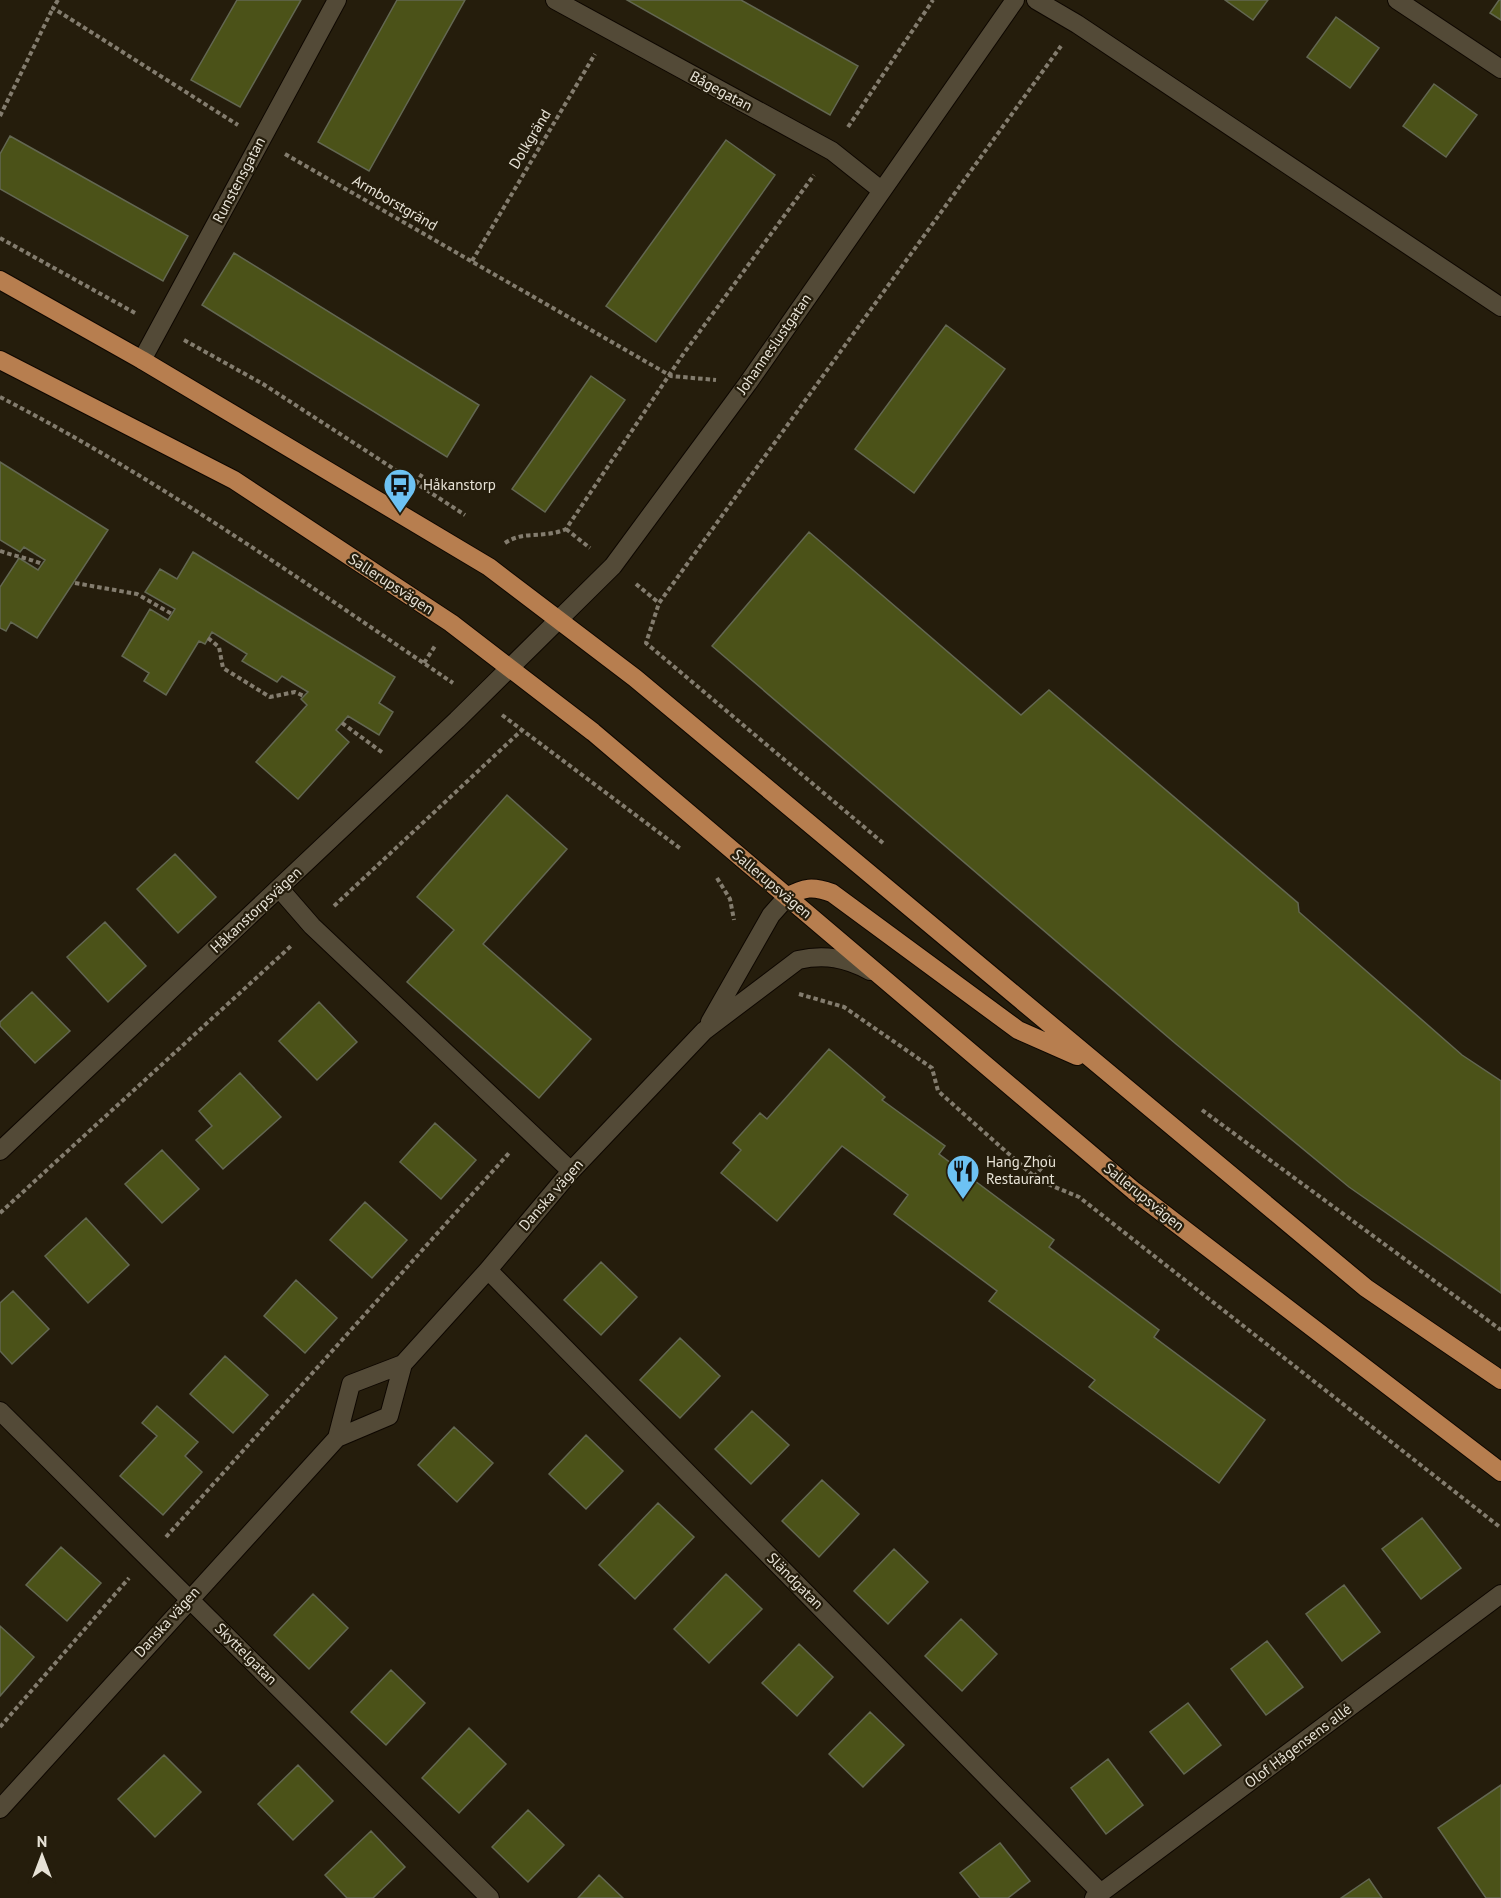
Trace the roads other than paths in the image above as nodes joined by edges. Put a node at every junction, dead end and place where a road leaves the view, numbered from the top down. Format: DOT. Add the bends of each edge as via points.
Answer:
graph roads {
  1 [pos="337,0"];
  2 [pos="555,0"];
  3 [pos="1015,0"];
  4 [pos="1036,0"];
  5 [pos="1397,0"];
  6 [pos="1501,69"];
  7 [pos="881,190"];
  8 [pos="0,280"];
  9 [pos="1501,307"];
  10 [pos="0,360"];
  11 [pos="142,360"];
  12 [pos="559,620"];
  13 [pos="510,669"];
  14 [pos="279,888"];
  15 [pos="787,897"];
  16 [pos="882,977"];
  17 [pos="704,1032"];
  18 [pos="1098,1065"];
  19 [pos="0,1150"];
  20 [pos="571,1171"];
  21 [pos="488,1270"];
  22 [pos="403,1364"];
  23 [pos="1501,1380"];
  24 [pos="0,1411"];
  25 [pos="337,1438"];
  26 [pos="1501,1472"];
  27 [pos="1501,1594"];
  28 [pos="189,1598"];
  29 [pos="0,1809"];
  30 [pos="1098,1895"];
  31 [pos="490,1898"];
  1 -- 11 [label="street, Runstensgatan"];
  2 -- 7 [label="street, Bågegatan" via="832,151"];
  3 -- 7 [label="street, Johanneslustgatan"];
  4 -- 9 [label="street"];
  5 -- 6 [label="street"];
  7 -- 12 [label="street, Johanneslustgatan" via="748,383 613,566"];
  8 -- 11 [label="main road"];
  10 -- 13 [label="main road, Sallerupsvägen" via="234,480 451,623"];
  11 -- 12 [label="main road" via="489,567"];
  12 -- 13 [label="street, Johanneslustgatan"];
  12 -- 18 [label="main road" via="635,678"];
  13 -- 14 [label="street, Håkanstorpsvägen"];
  13 -- 15 [label="main road, Sallerupsvägen" via="592,732"];
  14 -- 19 [label="street, Håkanstorpsvägen"];
  14 -- 20 [label="street" via="312,926"];
  15 -- 16 [label="main road, Sallerupsvägen"];
  15 -- 17 [label="street, Danska vägen" via="771,915"];
  15 -- 18 [label="main road" via="802,888 817,887 832,893 1018,1030"];
  16 -- 17 [label="street, Danska vägen" via="852,962 817,955 798,960"];
  16 -- 26 [label="main road, Sallerupsvägen" via="1134,1191"];
  17 -- 20 [label="street, Danska vägen"];
  18 -- 23 [label="main road" via="1366,1288"];
  20 -- 21 [label="street, Danska vägen"];
  21 -- 22 [label="street, Danska vägen"];
  21 -- 30 [label="street, Sländgatan"];
  22 -- 25 [label="street, Danska vägen" via="389,1416"];
  22 -- 25 [label="street, Danska vägen" via="351,1383"];
  24 -- 28 [label="street, Skyttelgatan"];
  25 -- 28 [label="street, Danska vägen"];
  27 -- 30 [label="street, Olof Hågensens allé"];
  28 -- 29 [label="street, Danska vägen"];
  28 -- 31 [label="street, Skyttelgatan"];
}
